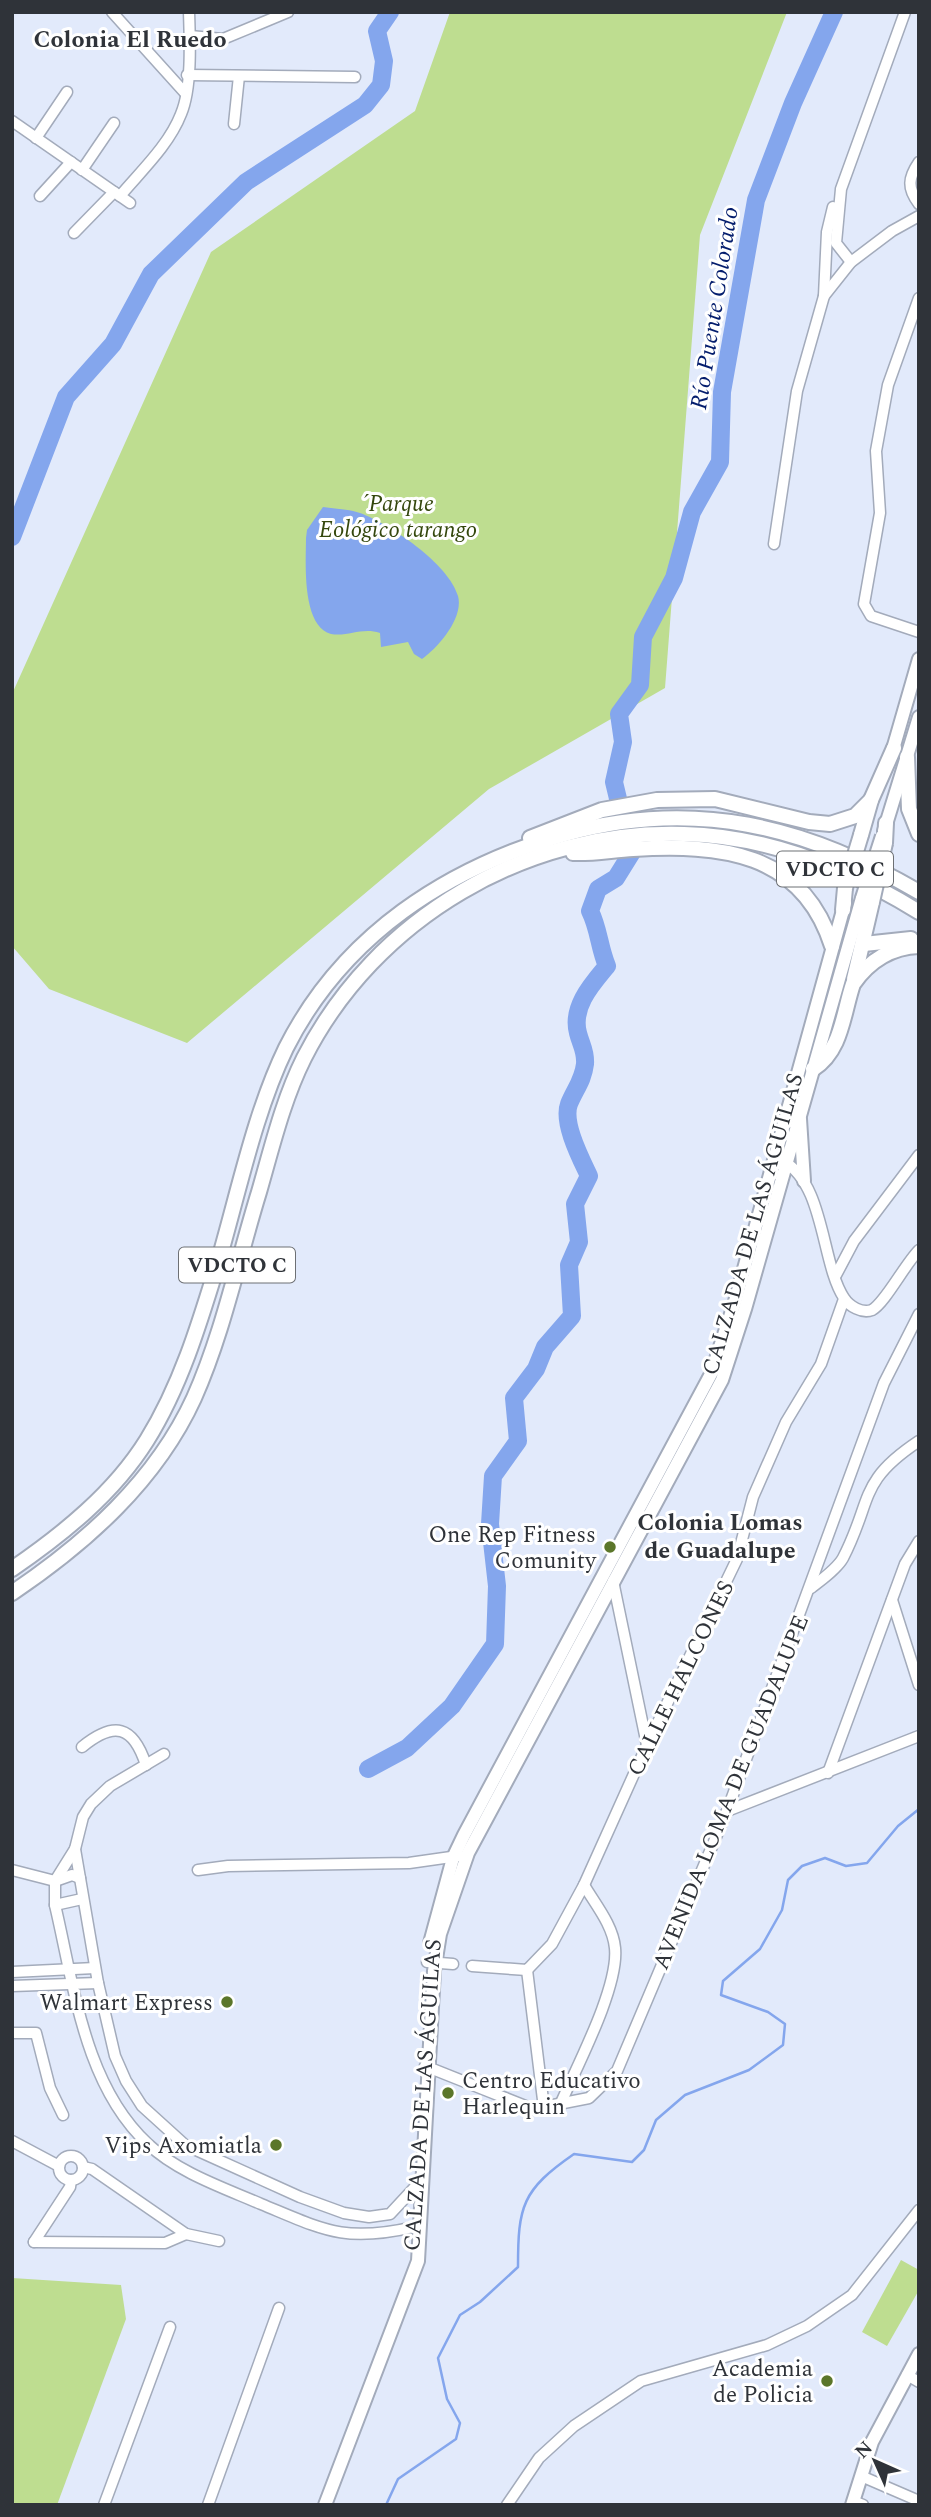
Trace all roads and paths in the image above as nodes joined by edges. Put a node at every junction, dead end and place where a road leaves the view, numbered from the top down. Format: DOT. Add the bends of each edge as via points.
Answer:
graph roads {
  1 [pos="189,12"];
  2 [pos="288,12"];
  3 [pos="905,12"];
  4 [pos="113,15"];
  5 [pos="190,36"];
  6 [pos="187,75"];
  7 [pos="239,76"];
  8 [pos="355,77"];
  9 [pos="67,92"];
  10 [pos="186,94"];
  11 [pos="12,121"];
  12 [pos="114,122"];
  13 [pos="234,124"];
  14 [pos="36,138"];
  15 [pos="71,162"];
  16 [pos="919,162"];
  17 [pos="82,170"];
  18 [pos="841,190"];
  19 [pos="117,194"];
  20 [pos="40,196"];
  21 [pos="130,203"];
  22 [pos="919,204"];
  23 [pos="919,216"];
  24 [pos="74,233"];
  25 [pos="851,262"];
  26 [pos="824,296"];
  27 [pos="919,298"];
  28 [pos="774,544"];
  29 [pos="919,632"];
  30 [pos="919,659"];
  31 [pos="915,685"];
  32 [pos="919,717"];
  33 [pos="894,748"];
  34 [pos="907,758"];
  35 [pos="871,800"];
  36 [pos="809,822"];
  37 [pos="863,834"];
  38 [pos="885,834"];
  39 [pos="919,835"];
  40 [pos="519,848"];
  41 [pos="555,851"];
  42 [pos="919,892"];
  43 [pos="867,900"];
  44 [pos="843,910"];
  45 [pos="919,912"];
  46 [pos="919,940"];
  47 [pos="864,944"];
  48 [pos="832,946"];
  49 [pos="919,946"];
  50 [pos="853,984"];
  51 [pos="813,1069"];
  52 [pos="800,1116"];
  53 [pos="919,1155"];
  54 [pos="773,1159"];
  55 [pos="786,1162"];
  56 [pos="804,1181"];
  57 [pos="919,1250"];
  58 [pos="836,1275"];
  59 [pos="844,1299"];
  60 [pos="919,1314"];
  61 [pos="919,1441"];
  62 [pos="919,1541"];
  63 [pos="608,1568"];
  64 [pos="12,1569"];
  65 [pos="615,1583"];
  66 [pos="810,1589"];
  67 [pos="12,1593"];
  68 [pos="891,1599"];
  69 [pos="919,1685"];
  70 [pos="919,1735"];
  71 [pos="647,1745"];
  72 [pos="82,1747"];
  73 [pos="164,1754"];
  74 [pos="146,1765"];
  75 [pos="828,1773"];
  76 [pos="727,1811"];
  77 [pos="75,1849"];
  78 [pos="468,1853"];
  79 [pos="453,1858"];
  80 [pos="12,1870"];
  81 [pos="198,1870"];
  82 [pos="80,1878"];
  83 [pos="55,1881"];
  84 [pos="584,1885"];
  85 [pos="82,1899"];
  86 [pos="55,1905"];
  87 [pos="431,1962"];
  88 [pos="453,1964"];
  89 [pos="472,1966"];
  90 [pos="95,1968"];
  91 [pos="70,1970"];
  92 [pos="527,1970"];
  93 [pos="56,1971"];
  94 [pos="12,1972"];
  95 [pos="98,1983"];
  96 [pos="12,1986"];
  97 [pos="57,1986"];
  98 [pos="74,1986"];
  99 [pos="12,2033"];
  100 [pos="427,2066"];
  101 [pos="560,2105"];
  102 [pos="544,2108"];
  103 [pos="62,2115"];
  104 [pos="12,2141"];
  105 [pos="59,2166"];
  106 [pos="83,2167"];
  107 [pos="71,2180"];
  108 [pos="416,2186"];
  109 [pos="919,2210"];
  110 [pos="390,2214"];
  111 [pos="414,2227"];
  112 [pos="390,2232"];
  113 [pos="186,2234"];
  114 [pos="219,2241"];
  115 [pos="407,2285"];
  116 [pos="279,2308"];
  117 [pos="170,2327"];
  118 [pos="919,2354"];
  119 [pos="907,2375"];
  120 [pos="919,2382"];
  121 [pos="861,2476"];
  122 [pos="919,2501"];
  123 [pos="856,2503"];
  124 [pos="104,2505"];
  125 [pos="208,2505"];
  126 [pos="325,2505"];
  127 [pos="507,2505"];
  1 -- 5 [label="street"];
  2 -- 5 [label="street" via="223,39"];
  3 -- 18 [label="street"];
  4 -- 10 [label="street"];
  5 -- 6 [label="street"];
  6 -- 7 [label="street"];
  6 -- 10 [label="street"];
  7 -- 8 [label="street"];
  7 -- 13 [label="street"];
  9 -- 14 [label="street"];
  10 -- 19 [label="street" via="181,114 157,153"];
  11 -- 14 [label="street"];
  12 -- 17 [label="street"];
  14 -- 15 [label="street"];
  15 -- 17 [label="street"];
  15 -- 20 [label="street"];
  16 -- 22 [label="street" via="910,174 909,187"];
  17 -- 19 [label="street"];
  18 -- 25 [label="street" via="836,243"];
  18 -- 26 [label="street" via="827,232"];
  19 -- 21 [label="street"];
  19 -- 24 [label="street"];
  23 -- 25 [label="street"];
  25 -- 26 [label="street"];
  26 -- 28 [label="street" via="797,391"];
  27 -- 29 [label="street" via="883,412 876,451 880,513 864,604 871,615"];
  30 -- 31 [label="main road"];
  31 -- 33 [label="main road"];
  32 -- 34 [label="main road"];
  33 -- 35 [label="highway"];
  33 -- 37 [label="main road"];
  34 -- 38 [label="main road"];
  34 -- 39 [label="highway" via="909,809"];
  35 -- 36 [label="highway" via="846,821"];
  35 -- 37 [label="highway"];
  36 -- 37 [label="highway"];
  36 -- 40 [label="highway" via="715,799 657,800 564,822 534,835"];
  37 -- 44 [label="highway, bridge"];
  38 -- 43 [label="highway, bridge"];
  40 -- 42 [label="highway, VDCTO C" via="617,822 664,818 746,822 844,853"];
  40 -- 64 [label="highway, VDCTO C" via="418,899 387,921 316,1000 287,1048 267,1094 207,1297 174,1390 146,1442 98,1500 49,1544"];
  41 -- 45 [label="highway, VDCTO C" via="598,840 657,835 745,841 841,871"];
  41 -- 48 [label="highway" via="688,849 745,856 771,866 800,888 817,911"];
  41 -- 67 [label="highway, VDCTO C" via="530,858 427,913 366,967 331,1011 303,1059 284,1107 216,1339 187,1410 156,1461 107,1521"];
  43 -- 47 [label="highway"];
  43 -- 51 [label="main road, CALZADA DE LAS ÁGUILAS"];
  44 -- 48 [label="main road, CALZADA DE LAS ÁGUILAS"];
  46 -- 47 [label="highway"];
  47 -- 50 [label="highway"];
  48 -- 54 [label="main road, CALZADA DE LAS ÁGUILAS"];
  49 -- 50 [label="highway" via="885,954"];
  50 -- 51 [label="highway" via="834,1049"];
  51 -- 52 [label="main road, CALZADA DE LAS ÁGUILAS"];
  52 -- 55 [label="main road, CALZADA DE LAS ÁGUILAS"];
  52 -- 56 [label="main road"];
  53 -- 58 [label="street" via="854,1241"];
  54 -- 55 [label="street"];
  54 -- 63 [label="main road, CALZADA DE LAS ÁGUILAS" via="711,1374"];
  55 -- 56 [label="street"];
  55 -- 65 [label="main road, CALZADA DE LAS ÁGUILAS" via="722,1380"];
  56 -- 58 [label="street"];
  57 -- 59 [label="street" via="880,1304 859,1311"];
  58 -- 59 [label="street"];
  59 -- 71 [label="street, CALLE HALCONES" via="821,1364 786,1422 753,1497 737,1559"];
  60 -- 66 [label="street, AVENIDA LOMA DE GUADALUPE" via="884,1383"];
  61 -- 66 [label="street" via="892,1459 872,1482 842,1561"];
  62 -- 68 [label="street"];
  63 -- 65 [label="street"];
  63 -- 79 [label="main road, CALZADA DE LAS ÁGUILAS"];
  65 -- 71 [label="street"];
  65 -- 78 [label="main road, CALZADA DE LAS ÁGUILAS"];
  66 -- 76 [label="street, AVENIDA LOMA DE GUADALUPE"];
  68 -- 69 [label="street"];
  68 -- 75 [label="street"];
  70 -- 75 [label="street"];
  71 -- 84 [label="street, CALLE HALCONES"];
  72 -- 74 [label="street" via="112,1730 139,1743"];
  73 -- 74 [label="street"];
  74 -- 77 [label="street" via="110,1786 91,1804"];
  75 -- 76 [label="street"];
  76 -- 101 [label="street, AVENIDA LOMA DE GUADALUPE" via="617,2071 589,2098"];
  77 -- 82 [label="street"];
  77 -- 83 [label="street"];
  78 -- 79 [label="street"];
  78 -- 87 [label="main road, CALZADA DE LAS ÁGUILAS"];
  79 -- 81 [label="street"];
  79 -- 87 [label="main road, CALZADA DE LAS ÁGUILAS"];
  80 -- 83 [label="street"];
  82 -- 83 [label="street" via="72,1875"];
  82 -- 85 [label="street"];
  83 -- 86 [label="street"];
  84 -- 92 [label="street, CALLE HALCONES" via="552,1944"];
  84 -- 101 [label="street" via="610,1928 615,1971"];
  85 -- 86 [label="street"];
  85 -- 90 [label="street"];
  86 -- 91 [label="street"];
  87 -- 88 [label="street"];
  87 -- 100 [label="main road, CALZADA DE LAS ÁGUILAS"];
  89 -- 92 [label="street"];
  90 -- 91 [label="street"];
  90 -- 95 [label="street"];
  91 -- 93 [label="street"];
  91 -- 98 [label="street"];
  92 -- 102 [label="street"];
  93 -- 94 [label="street"];
  93 -- 97 [label="street"];
  95 -- 98 [label="street"];
  95 -- 110 [label="street" via="115,2056 126,2081 162,2127 185,2145 300,2197 344,2213"];
  96 -- 97 [label="street"];
  97 -- 98 [label="street"];
  98 -- 112 [label="street" via="105,2086 127,2122 149,2146 177,2165 329,2232 362,2236"];
  99 -- 103 [label="street" via="36,2033"];
  100 -- 102 [label="street, AVENIDA LOMA DE GUADALUPE" via="521,2106"];
  100 -- 108 [label="main road, CALZADA DE LAS ÁGUILAS"];
  100 -- 115 [label="main road, CALZADA DE LAS ÁGUILAS" via="422,2226 418,2261"];
  101 -- 102 [label="street, AVENIDA LOMA DE GUADALUPE"];
  104 -- 105 [label="street"];
  105 -- 106 [label="street" via="71,2156"];
  105 -- 107 [label="street" via="61,2174"];
  106 -- 107 [label="street" via="80,2176"];
  106 -- 113 [label="street"];
  107 -- 113 [label="street" via="34,2242 165,2243"];
  108 -- 110 [label="street"];
  108 -- 111 [label="main road, CALZADA DE LAS ÁGUILAS"];
  109 -- 127 [label="street" via="852,2294 807,2326 767,2346 641,2381 574,2426 539,2458"];
  110 -- 112 [label="street"];
  111 -- 112 [label="street"];
  111 -- 115 [label="main road, CALZADA DE LAS ÁGUILAS"];
  113 -- 114 [label="street"];
  115 -- 126 [label="main road, CALZADA DE LAS ÁGUILAS"];
  116 -- 125 [label="street"];
  117 -- 124 [label="street"];
  118 -- 119 [label="main road"];
  119 -- 120 [label="street"];
  119 -- 121 [label="main road" via="872,2441"];
  121 -- 122 [label="street"];
  121 -- 123 [label="main road"];
}
